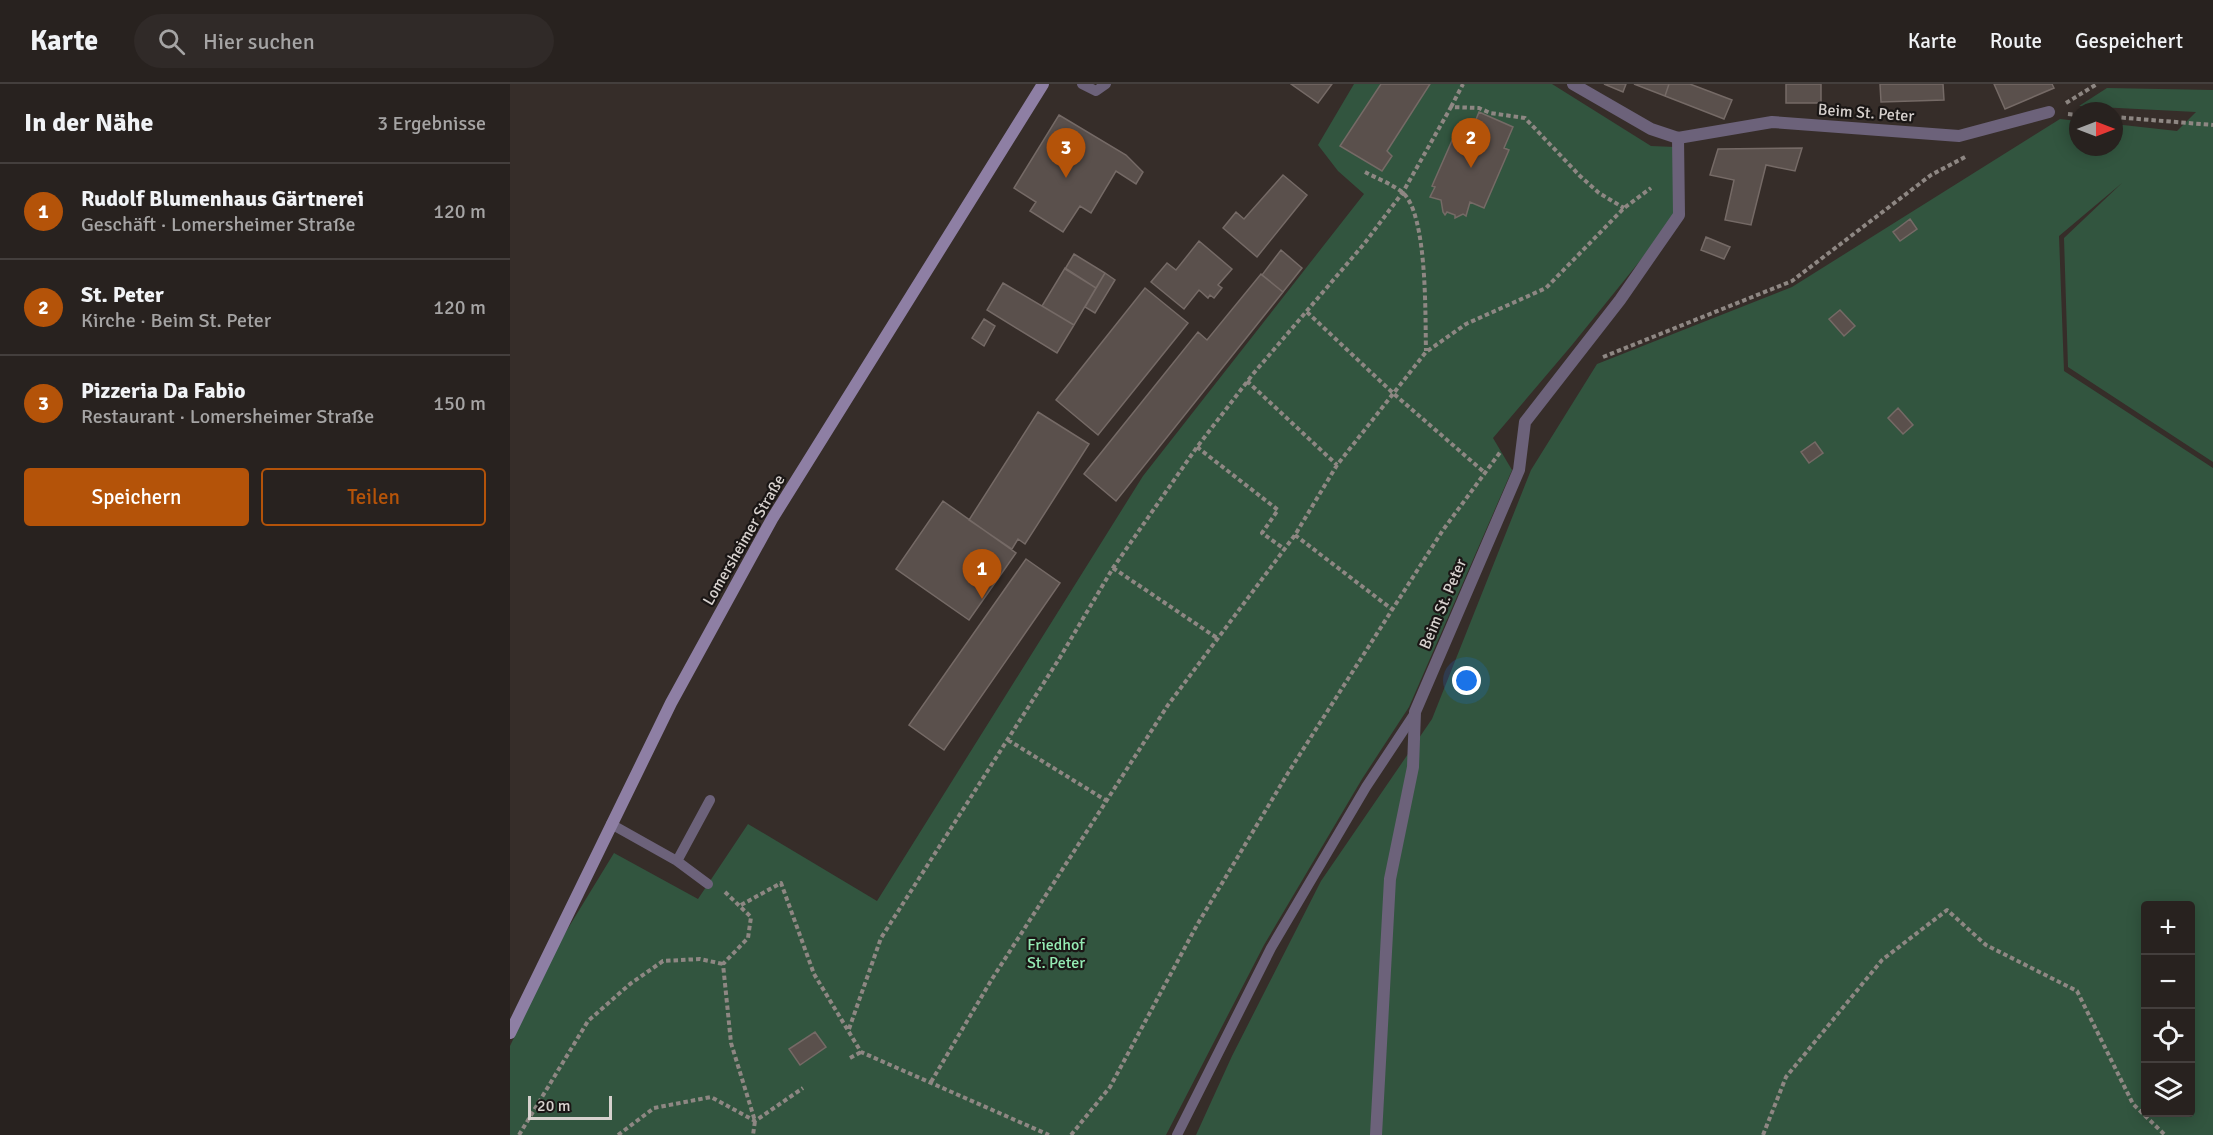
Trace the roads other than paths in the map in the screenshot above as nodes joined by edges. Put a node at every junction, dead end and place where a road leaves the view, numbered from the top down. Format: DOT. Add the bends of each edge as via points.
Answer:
graph roads {
  1 [pos="1043,84"];
  2 [pos="1082,84"];
  3 [pos="1106,84"];
  4 [pos="1573,84"];
  5 [pos="2049,112"];
  6 [pos="1678,138"];
  7 [pos="1415,712"];
  8 [pos="710,800"];
  9 [pos="611,824"];
  10 [pos="677,861"];
  11 [pos="708,884"];
  12 [pos="510,1033"];
  13 [pos="1177,1135"];
  14 [pos="1376,1135"];
  1 -- 9 [label="street, Lomersheimer Straße" via="772,519"];
  2 -- 3 [label="lane" via="1096,91"];
  4 -- 6 [label="street, Beim St. Peter" via="1652,129"];
  5 -- 6 [label="street, Beim St. Peter" via="1959,136 1772,122"];
  6 -- 7 [label="street, Beim St. Peter" via="1679,214 1620,300 1525,422 1519,470"];
  7 -- 13 [label="lane" via="1270,948"];
  7 -- 14 [label="street, Beim St. Peter" via="1413,767 1390,879"];
  8 -- 10 [label="lane"];
  9 -- 10 [label="lane"];
  9 -- 12 [label="street, Lomersheimer Straße"];
  10 -- 11 [label="lane"];
}
